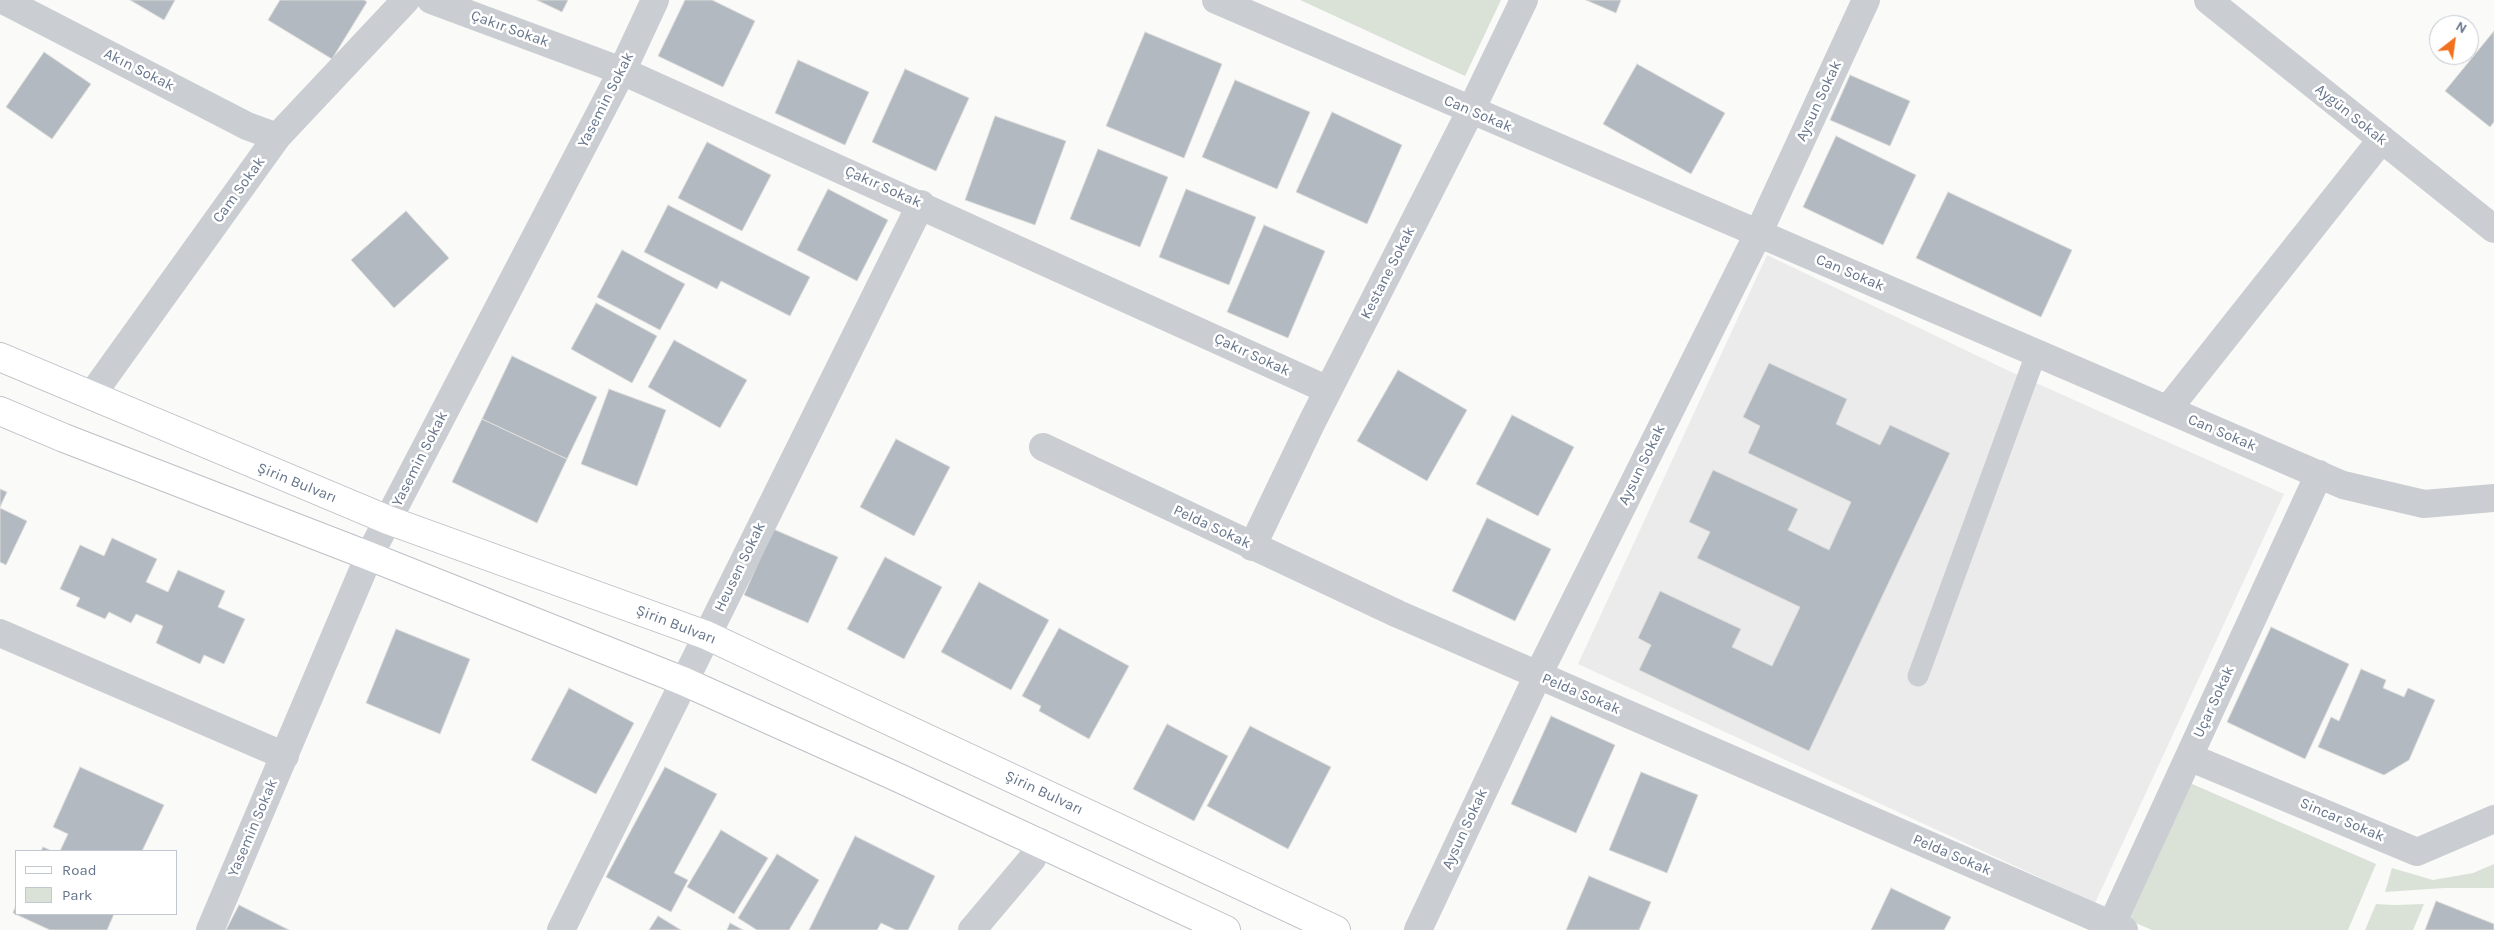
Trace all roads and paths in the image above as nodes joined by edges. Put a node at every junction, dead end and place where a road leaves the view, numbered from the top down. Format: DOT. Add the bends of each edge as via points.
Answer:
graph roads {
  1 [pos="3,0"];
  2 [pos="406,0"];
  3 [pos="431,0"];
  4 [pos="655,0"];
  5 [pos="1216,0"];
  6 [pos="1524,0"];
  7 [pos="1866,0"];
  8 [pos="2208,0"];
  9 [pos="1252,7"];
  10 [pos="622,71"];
  11 [pos="1471,110"];
  12 [pos="277,137"];
  13 [pos="2382,139"];
  14 [pos="921,204"];
  15 [pos="2494,229"];
  16 [pos="1758,234"];
  17 [pos="2036,354"];
  18 [pos="0,358"];
  19 [pos="1328,390"];
  20 [pos="91,396"];
  21 [pos="2168,409"];
  22 [pos="0,411"];
  23 [pos="1043,447"];
  24 [pos="2319,474"];
  25 [pos="2494,498"];
  26 [pos="388,520"];
  27 [pos="1252,547"];
  28 [pos="369,556"];
  29 [pos="0,633"];
  30 [pos="706,635"];
  31 [pos="1538,675"];
  32 [pos="1918,676"];
  33 [pos="683,681"];
  34 [pos="284,756"];
  35 [pos="2189,757"];
  36 [pos="2494,819"];
  37 [pos="1040,842"];
  38 [pos="2115,928"];
  39 [pos="210,930"];
  40 [pos="562,930"];
  41 [pos="972,930"];
  42 [pos="1226,930"];
  43 [pos="1336,930"];
  44 [pos="1418,930"];
  1 -- 12 [label="street, Akın Sokak" via="247,126"];
  2 -- 12 [label="street, Cam Sokak"];
  3 -- 10 [label="street, Çakır Sokak"];
  4 -- 10 [label="street, Yasemin Sokak"];
  5 -- 9 [label="street, Can Sokak"];
  6 -- 11 [label="street, Kestane Sokak"];
  7 -- 16 [label="street, Aysun Sokak"];
  8 -- 13 [label="street, Aygün Sokak"];
  9 -- 11 [label="street, Can Sokak"];
  10 -- 14 [label="street, Çakır Sokak"];
  10 -- 26 [label="street, Yasemin Sokak"];
  11 -- 16 [label="street, Can Sokak"];
  11 -- 19 [label="street, Kestane Sokak"];
  12 -- 20 [label="street, Cam Sokak"];
  13 -- 15 [label="street, Aygün Sokak"];
  13 -- 21 [label="street"];
  14 -- 19 [label="street, Çakır Sokak"];
  14 -- 30 [label="street, Heusen Sokak"];
  16 -- 17 [label="street, Can Sokak"];
  16 -- 31 [label="street, Aysun Sokak"];
  17 -- 21 [label="street, Can Sokak"];
  17 -- 32 [label="lane"];
  18 -- 20 [label="main road, Şirin Bulvarı"];
  19 -- 27 [label="street, Kestane Sokak"];
  20 -- 26 [label="main road, Şirin Bulvarı"];
  21 -- 24 [label="street, Can Sokak"];
  22 -- 28 [label="main road"];
  23 -- 27 [label="street, Pelda Sokak"];
  24 -- 25 [label="street, Can Sokak" via="2343,485 2424,504"];
  24 -- 35 [label="street, Uçar Sokak"];
  26 -- 28 [label="street, Yasemin Sokak"];
  26 -- 30 [label="main road, Şirin Bulvarı"];
  27 -- 31 [label="street, Pelda Sokak"];
  28 -- 33 [label="main road"];
  28 -- 34 [label="street, Yasemin Sokak"];
  29 -- 34 [label="street"];
  30 -- 33 [label="street, Heusen Sokak"];
  30 -- 43 [label="main road, Şirin Bulvarı"];
  31 -- 38 [label="street, Pelda Sokak"];
  31 -- 44 [label="street, Aysun Sokak"];
  33 -- 37 [label="main road"];
  33 -- 40 [label="street, Heusen Sokak"];
  34 -- 39 [label="street, Yasemin Sokak"];
  35 -- 36 [label="street, Sincar Sokak" via="2417,852"];
  35 -- 38 [label="street, Uçar Sokak"];
  37 -- 41 [label="street" via="1032,859"];
  37 -- 42 [label="main road"];
}
